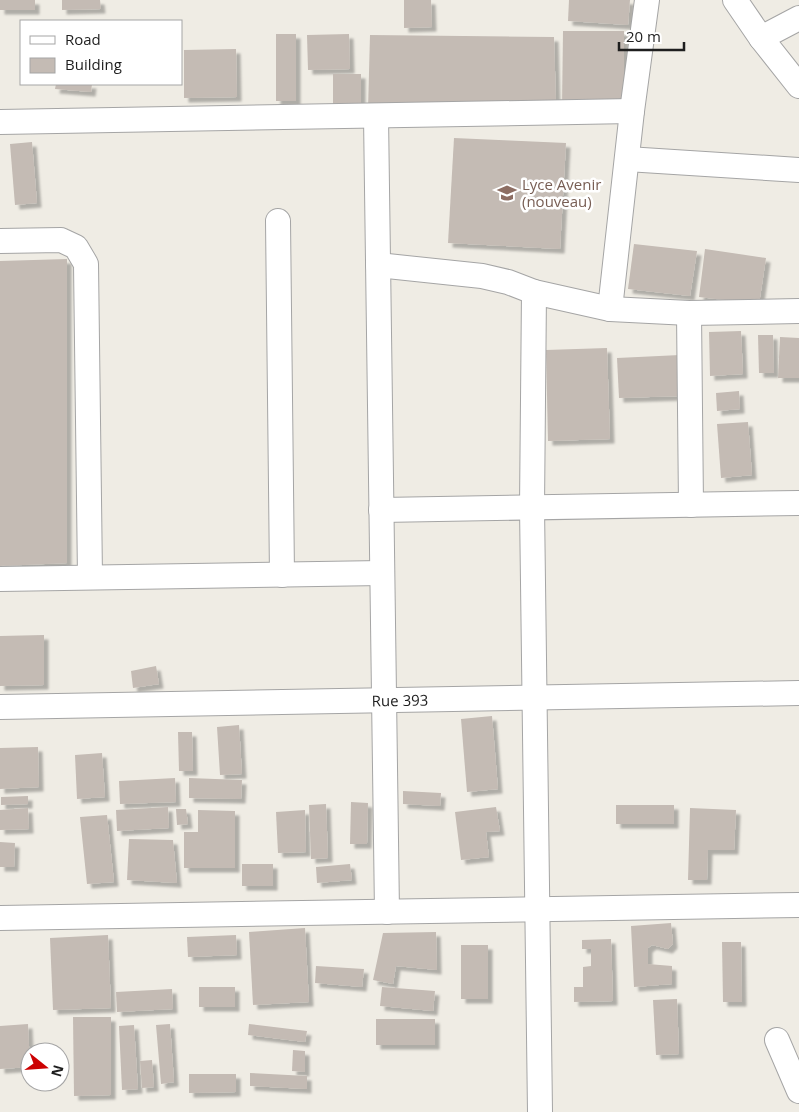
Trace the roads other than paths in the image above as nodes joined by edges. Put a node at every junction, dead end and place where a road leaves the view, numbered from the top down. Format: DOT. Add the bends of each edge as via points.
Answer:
graph roads {
  1 [pos="647,0"];
  2 [pos="735,0"];
  3 [pos="799,18"];
  4 [pos="761,38"];
  5 [pos="799,86"];
  6 [pos="632,111"];
  7 [pos="376,116"];
  8 [pos="0,122"];
  9 [pos="627,159"];
  10 [pos="799,170"];
  11 [pos="278,221"];
  12 [pos="0,241"];
  13 [pos="378,265"];
  14 [pos="534,292"];
  15 [pos="610,309"];
  16 [pos="799,311"];
  17 [pos="689,313"];
  18 [pos="799,503"];
  19 [pos="691,504"];
  20 [pos="532,507"];
  21 [pos="381,510"];
  22 [pos="382,573"];
  23 [pos="282,575"];
  24 [pos="90,577"];
  25 [pos="0,579"];
  26 [pos="799,694"];
  27 [pos="534,698"];
  28 [pos="384,700"];
  29 [pos="0,707"];
  30 [pos="799,905"];
  31 [pos="537,909"];
  32 [pos="386,912"];
  33 [pos="0,918"];
  34 [pos="776,1040"];
  35 [pos="799,1091"];
  36 [pos="540,1112"];
  1 -- 6 [label="street"];
  2 -- 4 [label="street"];
  3 -- 4 [label="street"];
  4 -- 5 [label="street"];
  6 -- 7 [label="street"];
  6 -- 9 [label="street"];
  7 -- 8 [label="street"];
  7 -- 13 [label="street"];
  9 -- 10 [label="street"];
  9 -- 15 [label="street"];
  11 -- 23 [label="street"];
  12 -- 24 [label="street" via="61,240 76,247 86,264"];
  13 -- 14 [label="street" via="482,276"];
  13 -- 21 [label="street"];
  14 -- 15 [label="street"];
  14 -- 20 [label="street"];
  15 -- 17 [label="street"];
  16 -- 17 [label="street"];
  17 -- 19 [label="street"];
  18 -- 19 [label="street"];
  19 -- 20 [label="street"];
  20 -- 21 [label="street"];
  20 -- 27 [label="street"];
  21 -- 22 [label="street"];
  22 -- 23 [label="street"];
  22 -- 28 [label="street"];
  23 -- 24 [label="street"];
  24 -- 25 [label="street"];
  26 -- 27 [label="street, Rue 393"];
  27 -- 28 [label="street, Rue 393"];
  27 -- 31 [label="street"];
  28 -- 29 [label="street, Rue 393"];
  28 -- 32 [label="street"];
  30 -- 31 [label="street"];
  31 -- 32 [label="street"];
  31 -- 36 [label="street"];
  32 -- 33 [label="street"];
  34 -- 35 [label="street"];
}
